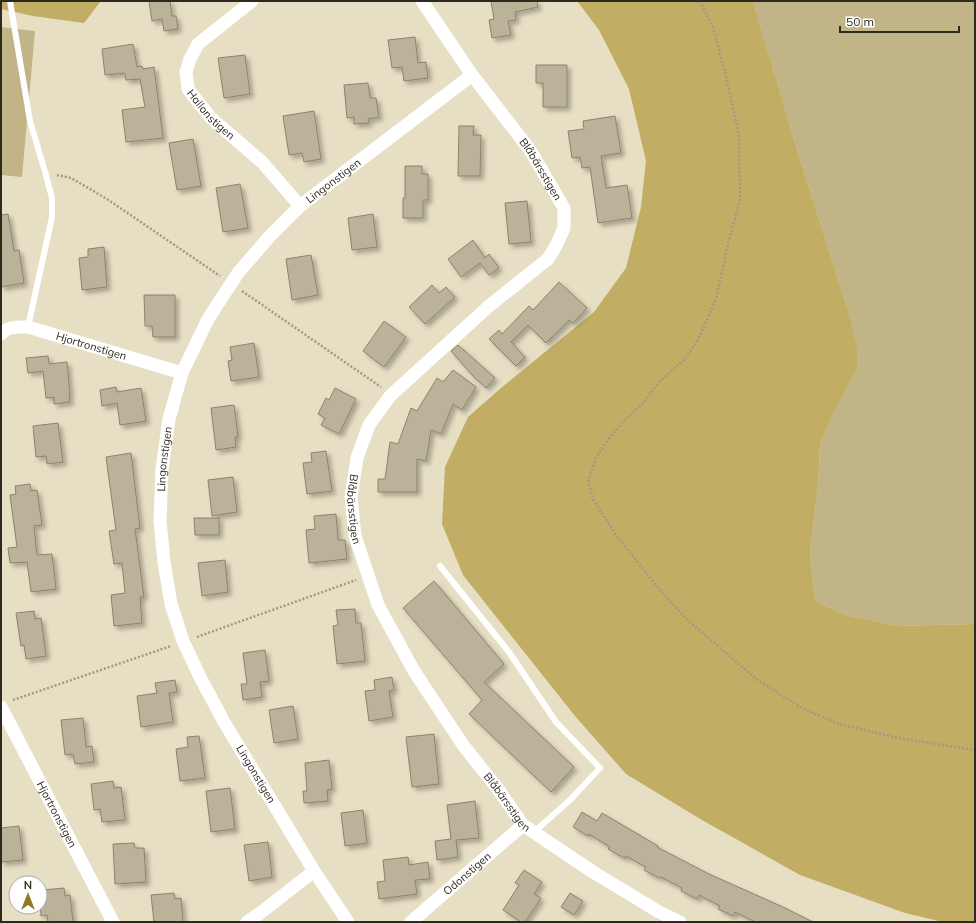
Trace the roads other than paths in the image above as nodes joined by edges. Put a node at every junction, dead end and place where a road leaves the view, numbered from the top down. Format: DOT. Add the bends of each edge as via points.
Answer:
graph roads {
  1 [pos="10,1"];
  2 [pos="252,1"];
  3 [pos="422,1"];
  4 [pos="472,75"];
  5 [pos="300,206"];
  6 [pos="28,327"];
  7 [pos="1,334"];
  8 [pos="182,373"];
  9 [pos="440,566"];
  10 [pos="1,708"];
  11 [pos="523,825"];
  12 [pos="534,832"];
  13 [pos="314,871"];
  14 [pos="113,922"];
  15 [pos="247,922"];
  16 [pos="348,922"];
  17 [pos="410,922"];
  18 [pos="680,922"];
  1 -- 6 [label="lane" via="30,121 52,198 52,217"];
  2 -- 5 [label="street, Hallonstigen" via="198,44 186,72 188,89 211,118 262,162"];
  3 -- 4 [label="street"];
  4 -- 5 [label="street, Lingonstigen"];
  4 -- 11 [label="street, Blåbärsstigen" via="530,150 564,208 564,228 548,259 489,306 390,396 369,425 357,458 351,497 356,536 378,605 414,671 458,739"];
  5 -- 8 [label="street, Lingonstigen" via="238,273 208,319"];
  6 -- 7 [label="street, Hjortronstigen" via="13,327"];
  6 -- 8 [label="street, Hjortronstigen"];
  8 -- 13 [label="street, Lingonstigen" via="169,419 162,468 160,521 171,604 183,641 214,702"];
  9 -- 12 [label="lane" via="509,652 556,722 600,768 570,800"];
  10 -- 14 [label="street, Hjortronstigen"];
  11 -- 12 [label="street, Blåbärsstigen"];
  11 -- 17 [label="street, Odonstigen"];
  12 -- 18 [label="street, Blåbärsstigen" via="592,872"];
  13 -- 15 [label="street"];
  13 -- 16 [label="street, Lingonstigen"];
}
